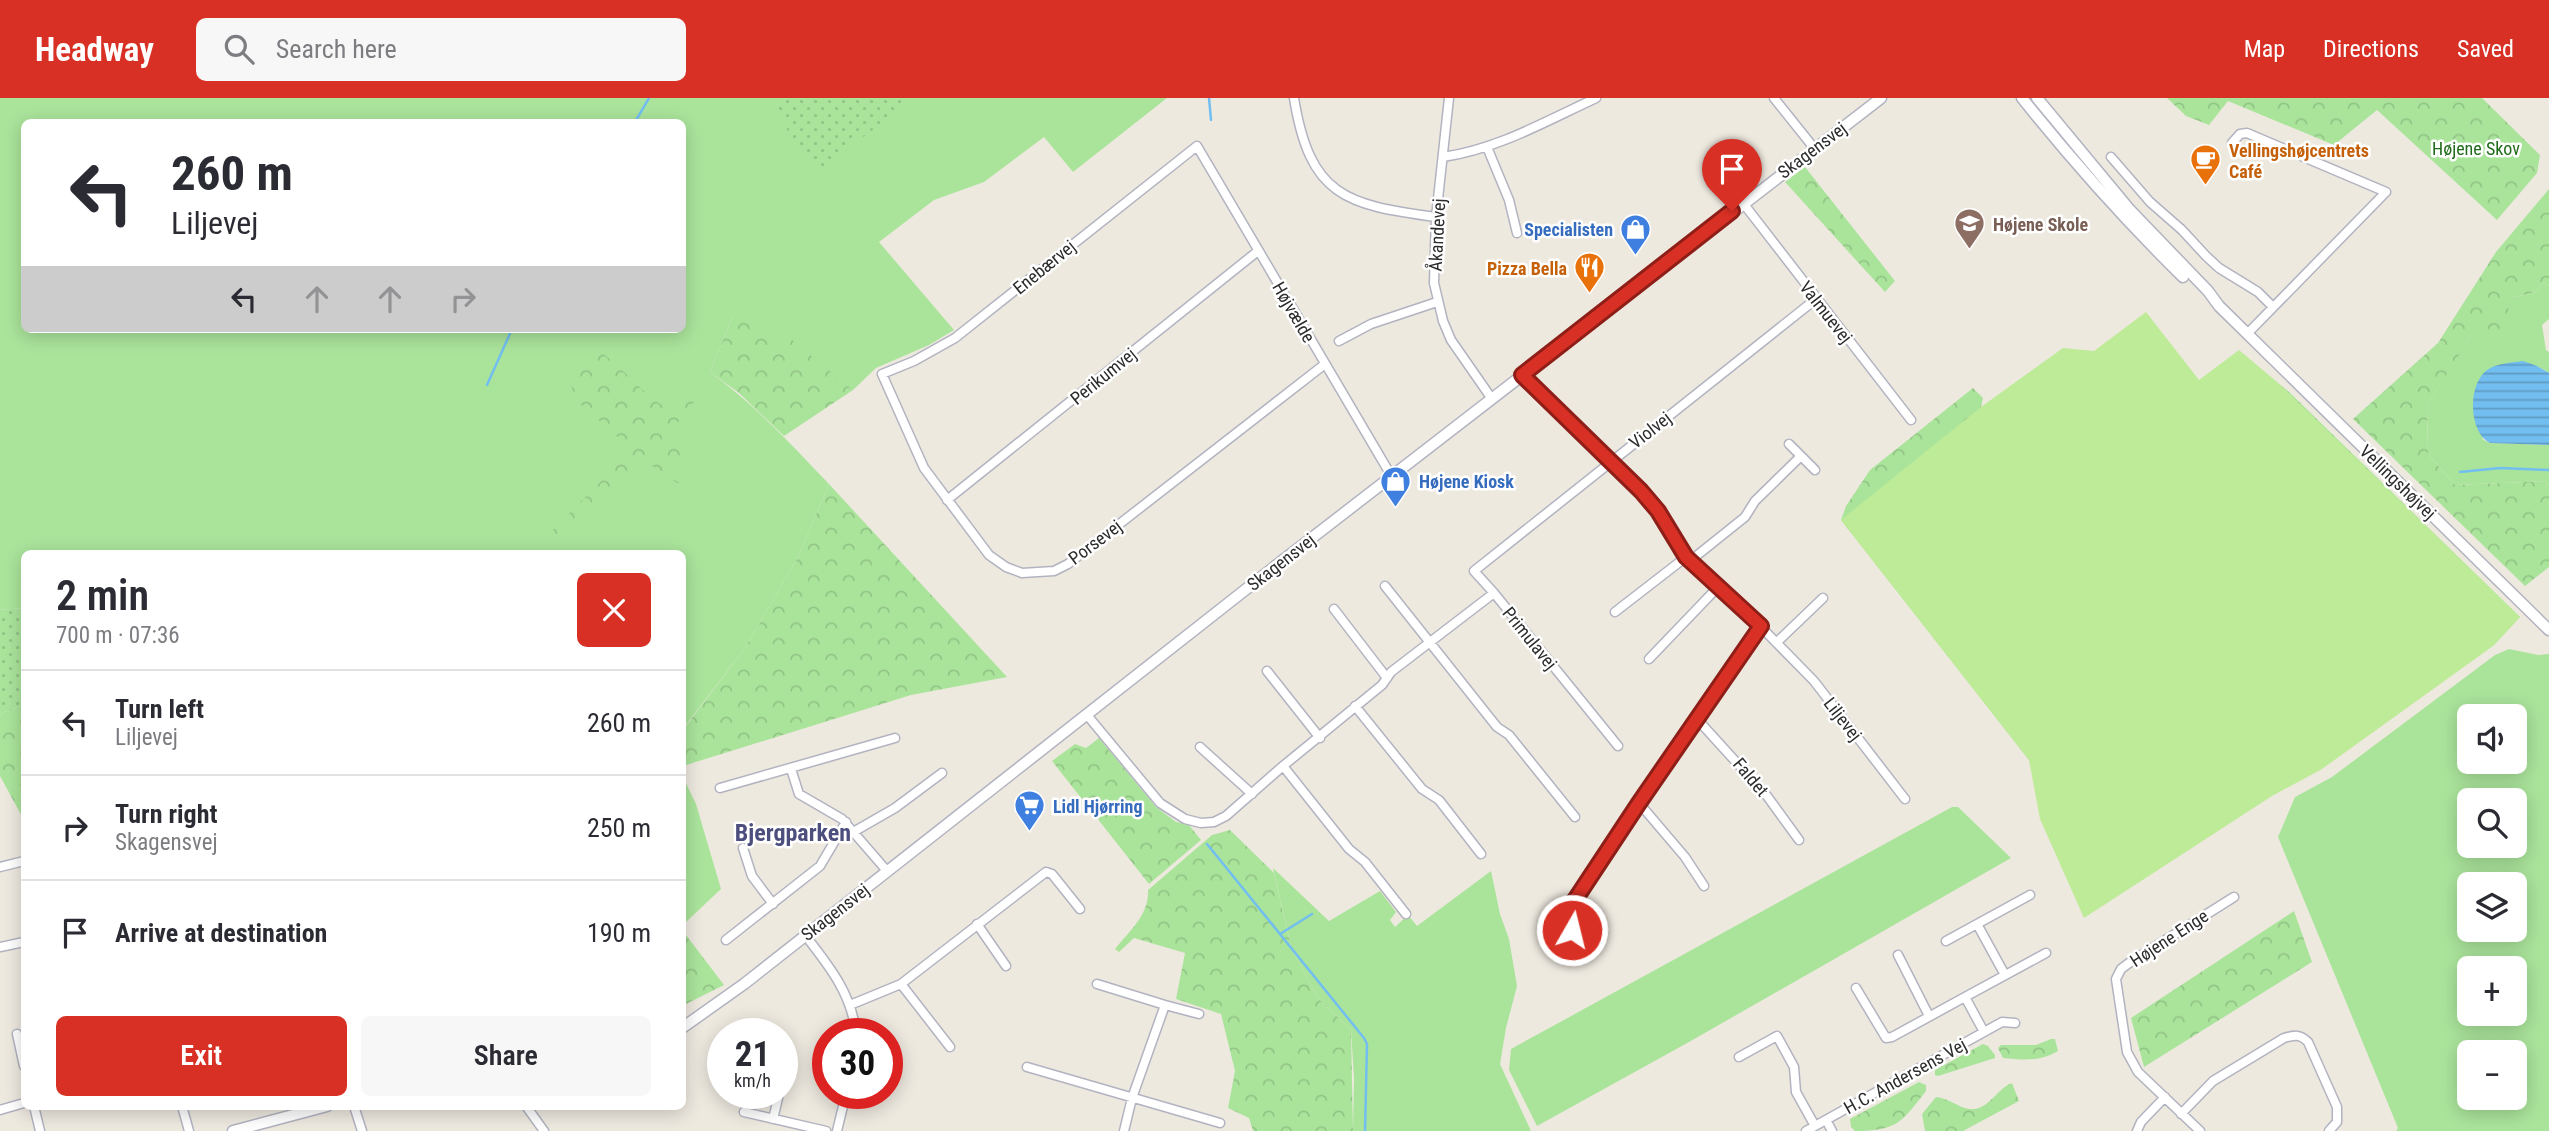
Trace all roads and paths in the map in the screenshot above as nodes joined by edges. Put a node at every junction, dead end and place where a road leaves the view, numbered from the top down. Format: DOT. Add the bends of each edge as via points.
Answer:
graph roads {
  1 [pos="1294,98"];
  2 [pos="1449,98"];
  3 [pos="1596,98"];
  4 [pos="1774,98"];
  5 [pos="1881,98"];
  6 [pos="2022,98"];
  7 [pos="2037,98"];
  8 [pos="2232,143"];
  9 [pos="1197,146"];
  10 [pos="1487,147"];
  11 [pos="1814,148"];
  12 [pos="1443,157"];
  13 [pos="2111,157"];
  14 [pos="1743,203"];
  15 [pos="1436,217"];
  16 [pos="1517,233"];
  17 [pos="1258,251"];
  18 [pos="1816,299"];
  19 [pos="1437,302"];
  20 [pos="2219,306"];
  21 [pos="2273,307"];
  22 [pos="2247,334"];
  23 [pos="1339,341"];
  24 [pos="1325,364"];
  25 [pos="882,374"];
  26 [pos="1522,375"];
  27 [pos="1492,399"];
  28 [pos="1911,420"];
  29 [pos="1789,444"];
  30 [pos="1801,456"];
  31 [pos="1612,460"];
  32 [pos="1815,470"];
  33 [pos="1392,477"];
  34 [pos="947,500"];
  35 [pos="1688,559"];
  36 [pos="1385,586"];
  37 [pos="1718,587"];
  38 [pos="1494,593"];
  39 [pos="1823,598"];
  40 [pos="1334,609"];
  41 [pos="1615,612"];
  42 [pos="1761,626"];
  43 [pos="2549,630"];
  44 [pos="1428,642"];
  45 [pos="1777,642"];
  46 [pos="1649,659"];
  47 [pos="1267,671"];
  48 [pos="1387,678"];
  49 [pos="1355,706"];
  50 [pos="1087,715"];
  51 [pos="1697,719"];
  52 [pos="895,738"];
  53 [pos="1320,738"];
  54 [pos="1618,746"];
  55 [pos="1200,747"];
  56 [pos="1283,766"];
  57 [pos="791,769"];
  58 [pos="942,774"];
  59 [pos="720,788"];
  60 [pos="1252,794"];
  61 [pos="1905,799"];
  62 [pos="1639,803"];
  63 [pos="1575,817"];
  64 [pos="846,822"];
  65 [pos="855,831"];
  66 [pos="1799,840"];
  67 [pos="743,848"];
  68 [pos="1481,854"];
  69 [pos="21,861"];
  70 [pos="0,867"];
  71 [pos="887,871"];
  72 [pos="1704,886"];
  73 [pos="2030,895"];
  74 [pos="2234,897"];
  75 [pos="1576,899"];
  76 [pos="773,904"];
  77 [pos="1080,909"];
  78 [pos="1406,914"];
  79 [pos="976,924"];
  80 [pos="1977,924"];
  81 [pos="805,935"];
  82 [pos="726,940"];
  83 [pos="1946,941"];
  84 [pos="21,943"];
  85 [pos="0,947"];
  86 [pos="2046,953"];
  87 [pos="1898,955"];
  88 [pos="1006,966"];
  89 [pos="2005,975"];
  90 [pos="901,984"];
  91 [pos="1097,984"];
  92 [pos="1856,988"];
  93 [pos="1965,997"];
  94 [pos="850,1005"];
  95 [pos="1165,1005"];
  96 [pos="1199,1014"];
  97 [pos="1929,1016"];
  98 [pos="853,1018"];
  99 [pos="2015,1023"];
  100 [pos="686,1026"];
  101 [pos="1984,1032"];
  102 [pos="17,1034"];
  103 [pos="950,1047"];
  104 [pos="21,1052"];
  105 [pos="1739,1057"];
  106 [pos="1027,1067"];
  107 [pos="2165,1097"];
  108 [pos="1132,1098"];
  109 [pos="21,1104"];
  110 [pos="775,1109"];
  111 [pos="842,1109"];
  112 [pos="0,1110"];
  113 [pos="35,1110"];
  114 [pos="183,1110"];
  115 [pos="312,1110"];
  116 [pos="355,1110"];
  117 [pos="529,1110"];
  118 [pos="744,1112"];
  119 [pos="2181,1114"];
  120 [pos="773,1119"];
  121 [pos="1826,1120"];
  122 [pos="1220,1123"];
  123 [pos="1815,1126"];
  124 [pos="542,1128"];
  125 [pos="40,1131"];
  126 [pos="189,1131"];
  127 [pos="233,1131"];
  128 [pos="362,1131"];
  129 [pos="531,1131"];
  130 [pos="826,1131"];
  131 [pos="837,1131"];
  132 [pos="1124,1131"];
  133 [pos="1806,1131"];
  134 [pos="1832,1131"];
  135 [pos="2137,1131"];
  136 [pos="2200,1131"];
  137 [pos="2329,1131"];
  1 -- 15 [label="street" via="1308,154 1325,179 1363,204"];
  2 -- 12 [label="street, Åkandevej"];
  3 -- 10 [label="street"];
  4 -- 11 [label="street"];
  5 -- 11 [label="street, Skagensvej"];
  6 -- 20 [label="street, Vellingshøjvej" via="2121,216"];
  7 -- 20 [label="street, Vellingshøjvej" via="2129,209"];
  8 -- 21 [label="street" via="2246,133 2385,192"];
  9 -- 17 [label="street, Højvælde"];
  9 -- 25 [label="street, Enebærvej" via="955,338"];
  10 -- 12 [label="street"];
  10 -- 16 [label="street"];
  11 -- 14 [label="street, Skagensvej"];
  12 -- 15 [label="street, Åkandevej"];
  13 -- 21 [label="street" via="2206,256"];
  14 -- 18 [label="street, Valmuevej"];
  14 -- 26 [label="street, Skagensvej"];
  15 -- 19 [label="street, Åkandevej" via="1433,264"];
  17 -- 24 [label="street, Højvælde"];
  17 -- 34 [label="street, Perikumvej"];
  18 -- 28 [label="street, Valmuevej"];
  18 -- 31 [label="street, Violvej"];
  19 -- 23 [label="street" via="1371,324"];
  19 -- 27 [label="street, Åkandevej" via="1451,340"];
  20 -- 22 [label="street, Vellingshøjvej"];
  21 -- 22 [label="street"];
  22 -- 43 [label="street, Vellingshøjvej"];
  24 -- 33 [label="street, Højvælde"];
  24 -- 34 [label="street, Porsevej" via="1055,571 1023,573 1006,567 989,555"];
  25 -- 34 [label="street, Porsevej" via="924,468"];
  26 -- 27 [label="street, Skagensvej"];
  26 -- 31 [label="street, Liljevej"];
  27 -- 33 [label="street, Skagensvej"];
  29 -- 30 [label="street"];
  30 -- 32 [label="street"];
  30 -- 35 [label="street" via="1745,517"];
  31 -- 35 [label="street, Liljevej" via="1658,511"];
  31 -- 38 [label="street, Violvej" via="1474,571"];
  33 -- 50 [label="street, Skagensvej"];
  35 -- 37 [label="street, Liljevej"];
  35 -- 41 [label="street"];
  36 -- 44 [label="street"];
  37 -- 42 [label="street, Liljevej"];
  37 -- 46 [label="street"];
  38 -- 44 [label="street, Primulavej"];
  38 -- 54 [label="street, Primulavej"];
  39 -- 45 [label="street"];
  40 -- 48 [label="street"];
  42 -- 45 [label="street, Liljevej"];
  42 -- 51 [label="street"];
  44 -- 48 [label="street, Primulavej"];
  44 -- 63 [label="street"];
  45 -- 61 [label="street, Liljevej" via="1814,681"];
  47 -- 53 [label="street"];
  48 -- 49 [label="street, Primulavej"];
  49 -- 53 [label="street, Primulavej"];
  49 -- 68 [label="street"];
  50 -- 60 [label="street, Primulavej" via="1160,803 1185,819 1214,822"];
  50 -- 71 [label="street, Skagensvej"];
  51 -- 62 [label="street"];
  51 -- 66 [label="street, Faldet" via="1767,796"];
  52 -- 57 [label="street"];
  53 -- 56 [label="street, Primulavej"];
  55 -- 60 [label="street"];
  56 -- 60 [label="street, Primulavej"];
  56 -- 78 [label="street"];
  57 -- 59 [label="street"];
  57 -- 64 [label="street" via="799,794"];
  58 -- 65 [label="street"];
  62 -- 72 [label="street"];
  62 -- 75 [label="street"];
  64 -- 65 [label="street"];
  64 -- 76 [label="street" via="820,866"];
  65 -- 71 [label="street"];
  67 -- 76 [label="street" via="752,876"];
  69 -- 70 [label="street"];
  71 -- 81 [label="street, Skagensvej"];
  73 -- 80 [label="street"];
  74 -- 107 [label="street, Højene Enge" via="2129,963 2116,979 2131,1062"];
  75 -- 75 [label="street" via="1567,912 1576,949 1598,938"];
  76 -- 82 [label="street"];
  77 -- 79 [label="street" via="1046,872"];
  79 -- 88 [label="street"];
  79 -- 90 [label="street"];
  80 -- 83 [label="street"];
  80 -- 89 [label="street"];
  81 -- 94 [label="street" via="834,972"];
  81 -- 100 [label="street, Skagensvej"];
  84 -- 85 [label="street"];
  86 -- 89 [label="street"];
  87 -- 97 [label="street"];
  89 -- 93 [label="street"];
  90 -- 94 [label="street"];
  90 -- 103 [label="street"];
  91 -- 95 [label="street"];
  92 -- 97 [label="street" via="1886,1038"];
  93 -- 97 [label="street"];
  93 -- 101 [label="street, H.C. Andersens Vej"];
  94 -- 98 [label="street"];
  95 -- 96 [label="street"];
  95 -- 108 [label="street"];
  99 -- 101 [label="street, H.C. Andersens Vej" via="2002,1022"];
  101 -- 121 [label="street, H.C. Andersens Vej"];
  102 -- 104 [label="street"];
  105 -- 123 [label="street" via="1777,1036 1794,1067 1796,1092"];
  106 -- 108 [label="street"];
  107 -- 119 [label="street, Højene Enge"];
  107 -- 135 [label="street"];
  108 -- 122 [label="street"];
  108 -- 132 [label="street"];
  109 -- 112 [label="street"];
  110 -- 120 [label="street"];
  111 -- 131 [label="street"];
  113 -- 125 [label="street"];
  114 -- 126 [label="street"];
  115 -- 127 [label="street"];
  116 -- 128 [label="street"];
  117 -- 124 [label="street"];
  118 -- 120 [label="street"];
  119 -- 136 [label="street, Højene Enge"];
  119 -- 137 [label="street" via="2213,1082 2296,1035 2308,1042 2337,1107 2337,1122"];
  120 -- 130 [label="street"];
  121 -- 123 [label="street, H.C. Andersens Vej"];
  121 -- 134 [label="street, H.C. Andersens Vej"];
  123 -- 133 [label="street, H.C. Andersens Vej"];
  124 -- 129 [label="street"];
}
